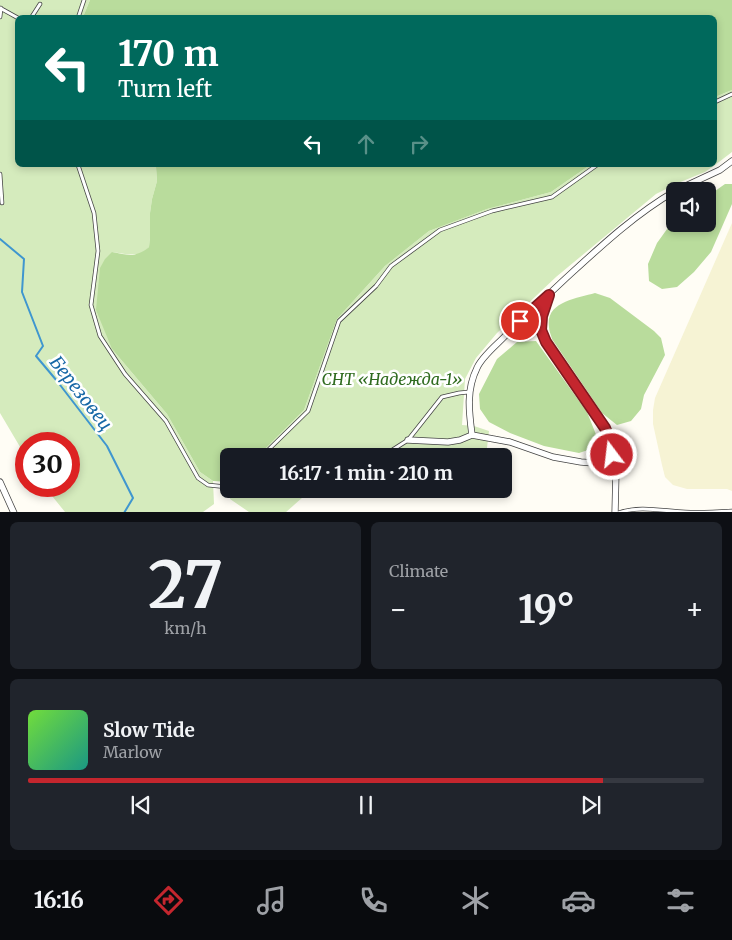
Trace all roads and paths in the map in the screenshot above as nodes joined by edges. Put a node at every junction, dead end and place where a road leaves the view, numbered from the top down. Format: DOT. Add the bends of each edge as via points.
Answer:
graph roads {
  1 [pos="84,0"];
  2 [pos="40,4"];
  3 [pos="0,8"];
  4 [pos="33,15"];
  5 [pos="79,15"];
  6 [pos="15,16"];
  7 [pos="0,17"];
  8 [pos="732,94"];
  9 [pos="717,101"];
  10 [pos="732,161"];
  11 [pos="79,167"];
  12 [pos="594,167"];
  13 [pos="0,174"];
  14 [pos="696,182"];
  15 [pos="666,197"];
  16 [pos="2,203"];
  17 [pos="549,295"];
  18 [pos="469,392"];
  19 [pos="472,435"];
  20 [pos="408,440"];
  21 [pos="270,448"];
  22 [pos="396,448"];
  23 [pos="614,466"];
  24 [pos="0,482"];
  25 [pos="220,486"];
  26 [pos="732,511"];
  27 [pos="14,512"];
  28 [pos="616,512"];
  1 -- 5 [label="lane"];
  2 -- 4 [label="lane"];
  3 -- 6 [label="lane"];
  3 -- 7 [label="lane"];
  8 -- 9 [label="lane"];
  10 -- 14 [label="street"];
  11 -- 25 [label="lane" via="94,213 98,251 91,305 100,336 125,374 166,421 198,478 208,485"];
  12 -- 21 [label="lane" via="552,197 492,211 440,230 391,266 376,286 339,321 308,411"];
  13 -- 16 [label="lane"];
  15 -- 17 [label="street" via="604,244"];
  17 -- 18 [label="street" via="478,365"];
  17 -- 23 [label="street" via="541,330 605,428"];
  18 -- 19 [label="street"];
  18 -- 20 [label="lane" via="442,397"];
  19 -- 20 [label="street" via="448,442"];
  19 -- 23 [label="street" via="510,442 553,457"];
  20 -- 22 [label="lane"];
  23 -- 28 [label="street"];
  24 -- 27 [label="street"];
  26 -- 28 [label="lane" via="685,512 654,508"];
}
